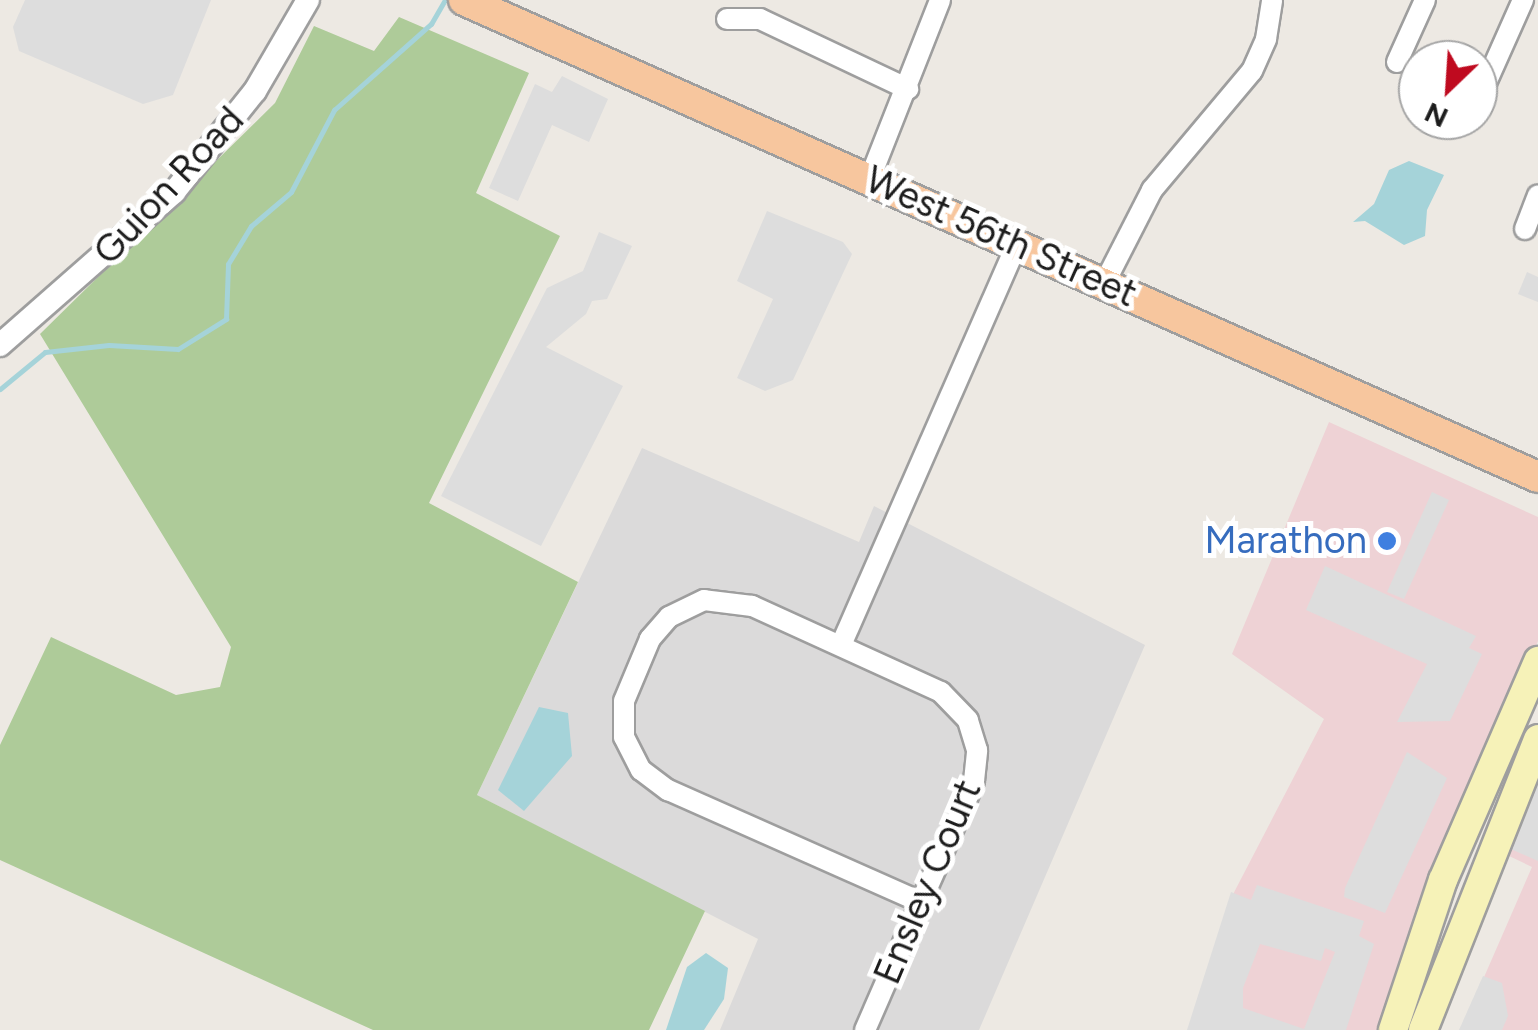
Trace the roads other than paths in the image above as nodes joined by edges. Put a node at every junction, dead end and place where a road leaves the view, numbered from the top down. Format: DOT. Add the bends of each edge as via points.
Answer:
graph roads {
  1 [pos="308,0"];
  2 [pos="464,0"];
  3 [pos="940,0"];
  4 [pos="1272,0"];
  5 [pos="1425,0"];
  6 [pos="1524,0"];
  7 [pos="727,19"];
  8 [pos="1498,57"];
  9 [pos="1397,62"];
  10 [pos="908,89"];
  11 [pos="870,178"];
  12 [pos="1538,195"];
  13 [pos="1525,229"];
  14 [pos="1017,244"];
  15 [pos="1104,284"];
  16 [pos="0,344"];
  17 [pos="1538,477"];
  18 [pos="840,645"];
  19 [pos="1538,661"];
  20 [pos="1538,739"];
  21 [pos="921,902"];
  22 [pos="865,1030"];
  23 [pos="1393,1030"];
  24 [pos="1423,1030"];
  1 -- 16 [label="street, Guion Road" via="255,91 192,172 117,248"];
  2 -- 11 [label="main road, West 56th Street"];
  3 -- 10 [label="street"];
  4 -- 15 [label="street" via="1252,71 1152,190"];
  5 -- 9 [label="street"];
  6 -- 8 [label="street"];
  7 -- 10 [label="street" via="760,19"];
  10 -- 11 [label="street"];
  11 -- 14 [label="main road, West 56th Street"];
  12 -- 13 [label="street"];
  14 -- 15 [label="main road, West 56th Street"];
  14 -- 18 [label="street"];
  15 -- 17 [label="main road, West 56th Street"];
  18 -- 21 [label="street, Ensley Court" via="941,692 973,731 974,780"];
  18 -- 21 [label="street" via="741,602 704,600 660,625 624,701 622,730 634,761 651,780"];
  19 -- 23 [label="main road" via="1443,880"];
  20 -- 24 [label="main road"];
  21 -- 22 [label="street, Ensley Court"];
}
